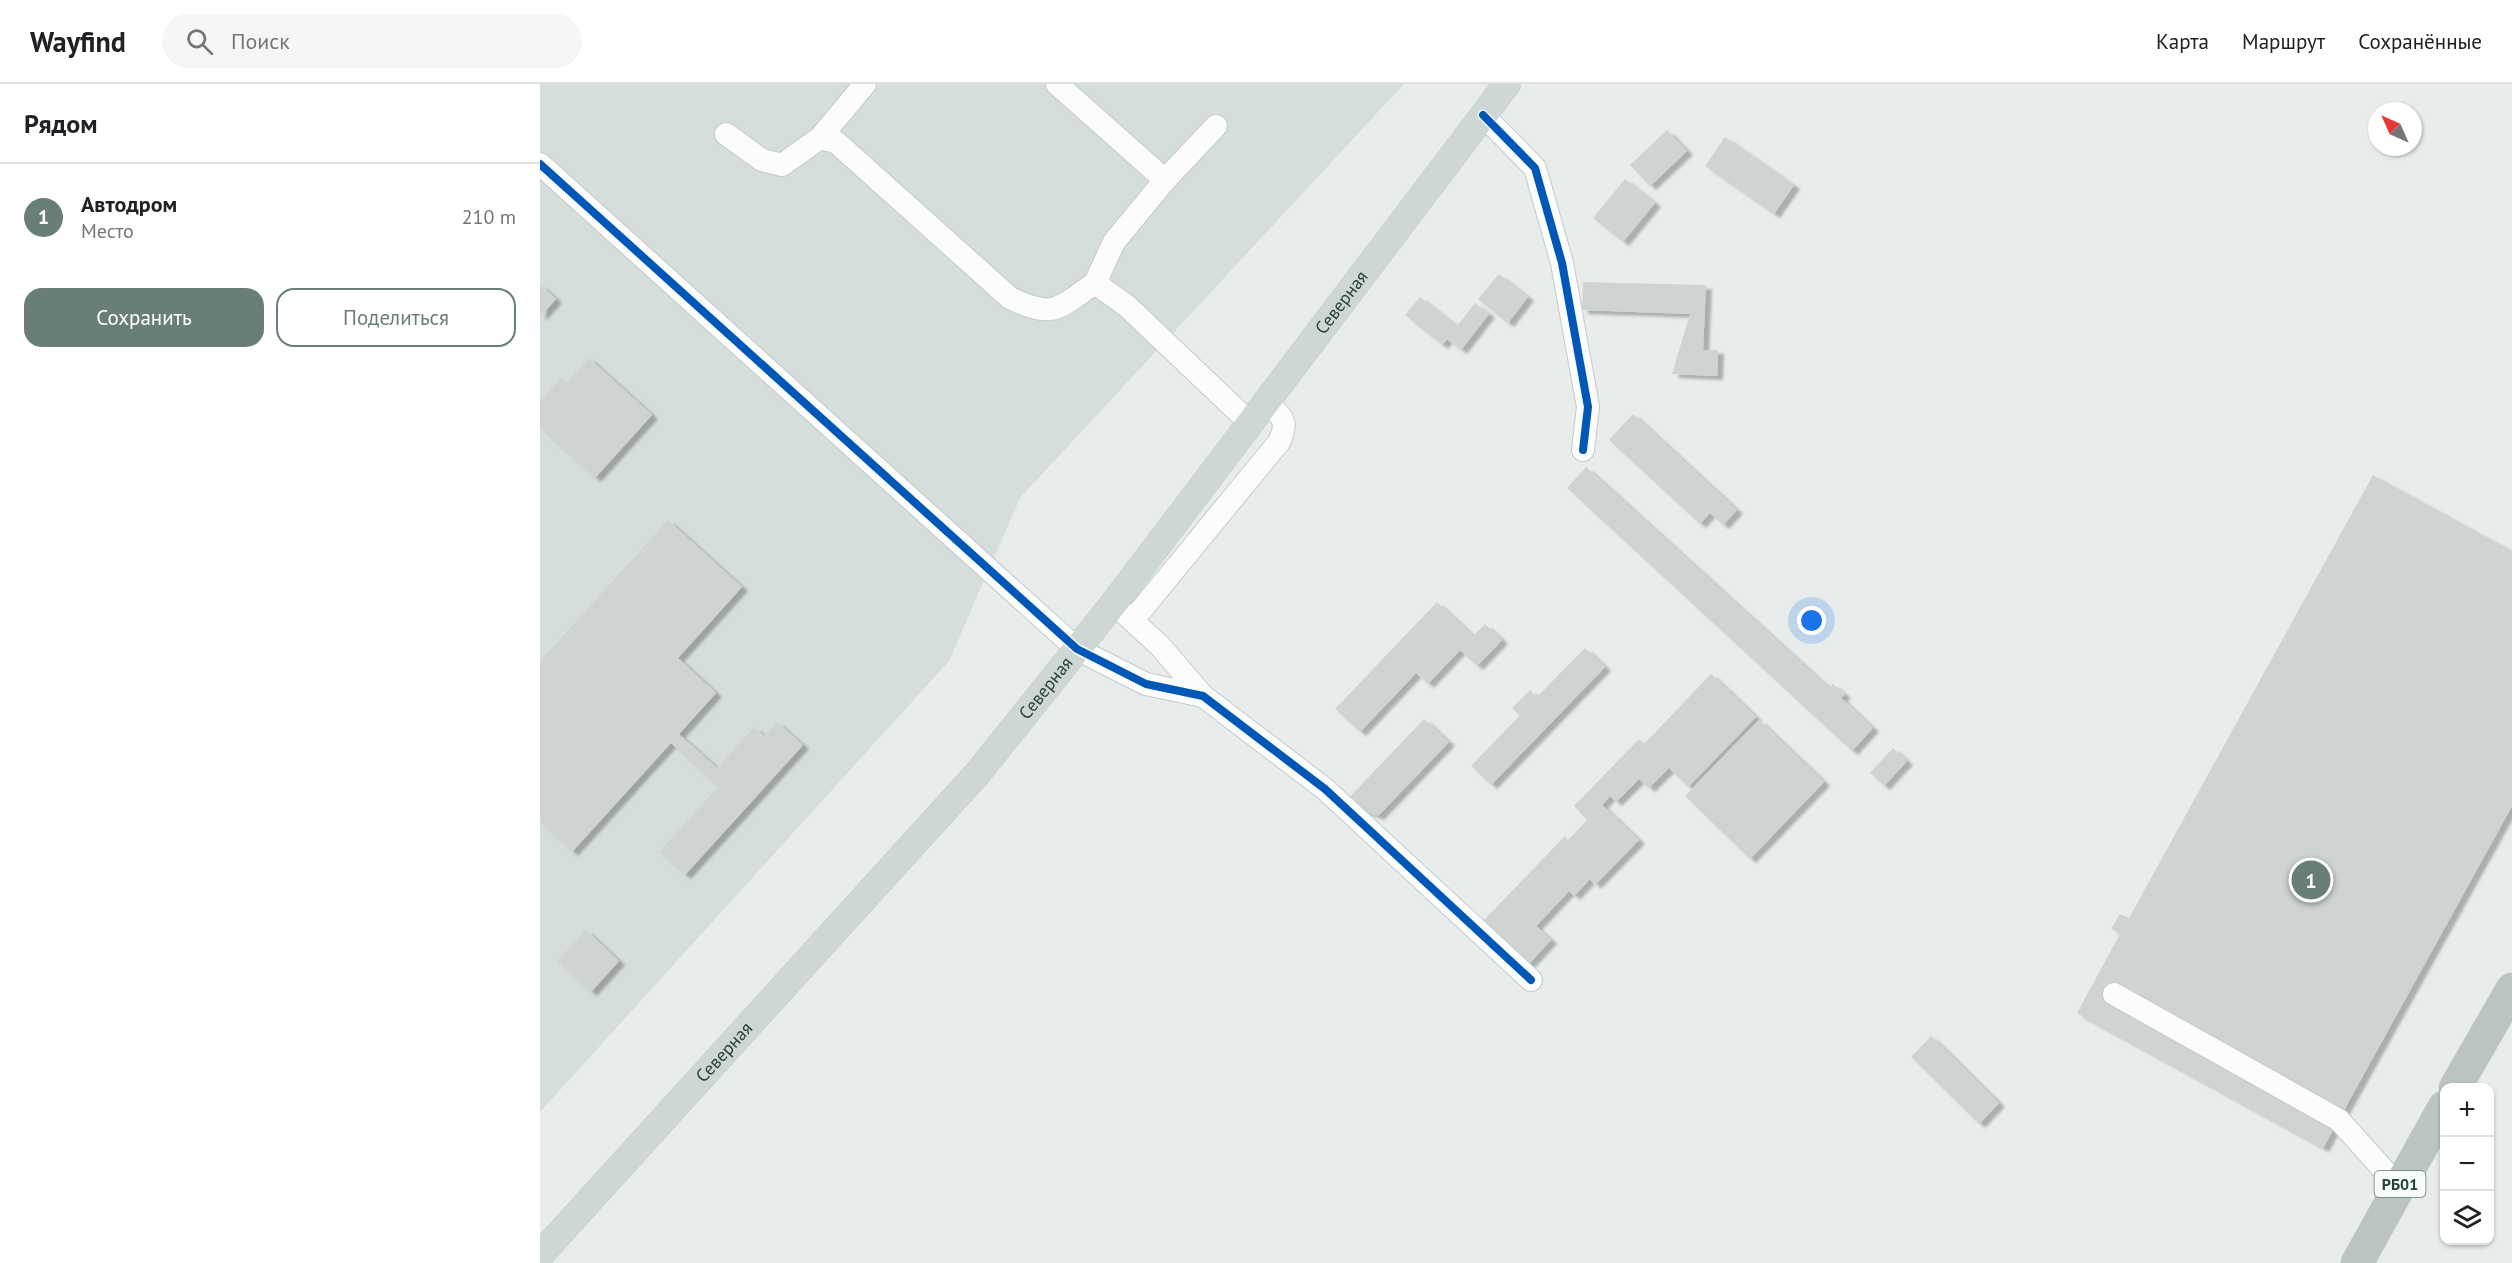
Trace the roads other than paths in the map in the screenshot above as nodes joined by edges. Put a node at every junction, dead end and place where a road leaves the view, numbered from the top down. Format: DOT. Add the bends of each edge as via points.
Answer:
graph roads {
  1 [pos="865,84"];
  2 [pos="1057,84"];
  3 [pos="1507,84"];
  4 [pos="1483,115"];
  5 [pos="1216,126"];
  6 [pos="726,134"];
  7 [pos="820,138"];
  8 [pos="540,164"];
  9 [pos="1165,180"];
  10 [pos="1095,283"];
  11 [pos="1257,412"];
  12 [pos="1583,450"];
  13 [pos="1123,611"];
  14 [pos="1077,649"];
  15 [pos="1203,696"];
  16 [pos="1531,980"];
  17 [pos="2512,989"];
  18 [pos="2114,994"];
  19 [pos="2512,1023"];
  20 [pos="2459,1083"];
  21 [pos="2478,1083"];
  22 [pos="2440,1118"];
  23 [pos="2440,1149"];
  24 [pos="2406,1193"];
  25 [pos="540,1255"];
  26 [pos="2357,1263"];
  27 [pos="2378,1263"];
  1 -- 7 [label="street"];
  2 -- 9 [label="street"];
  3 -- 4 [label="main road, Северная"];
  4 -- 11 [label="main road, Северная"];
  4 -- 12 [label="street" via="1535,168 1562,263 1588,406"];
  5 -- 9 [label="street"];
  6 -- 7 [label="street" via="762,160 782,165"];
  7 -- 10 [label="street" via="837,142 1010,298 1034,310 1053,311"];
  8 -- 14 [label="street"];
  9 -- 10 [label="street" via="1114,242"];
  10 -- 11 [label="street"];
  11 -- 13 [label="main road, Северная"];
  11 -- 13 [label="street" via="1284,420 1279,442"];
  13 -- 14 [label="main road, Северная"];
  13 -- 15 [label="street"];
  14 -- 15 [label="street" via="1146,684"];
  14 -- 25 [label="main road, Северная" via="977,774"];
  15 -- 16 [label="street" via="1325,789"];
  17 -- 20 [label="highway"];
  18 -- 24 [label="street" via="2339,1120"];
  19 -- 21 [label="highway"];
  22 -- 24 [label="highway, РБ01"];
  23 -- 24 [label="highway, РБ01"];
  24 -- 26 [label="highway, РБ01"];
  24 -- 27 [label="highway, РБ01"];
}
